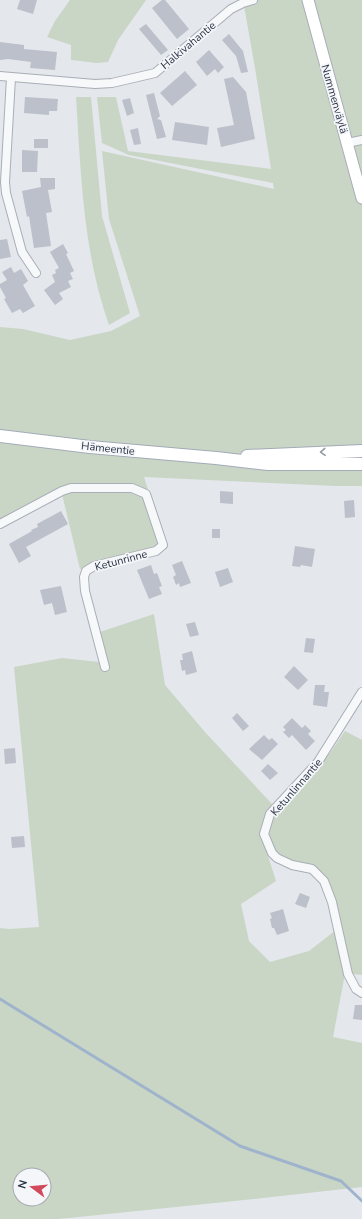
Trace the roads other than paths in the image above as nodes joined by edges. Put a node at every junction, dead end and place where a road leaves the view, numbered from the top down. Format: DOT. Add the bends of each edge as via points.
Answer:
graph roads {
  1 [pos="253,0"];
  2 [pos="308,0"];
  3 [pos="0,76"];
  4 [pos="11,78"];
  5 [pos="362,140"];
  6 [pos="347,143"];
  7 [pos="362,198"];
  8 [pos="36,272"];
  9 [pos="0,436"];
  10 [pos="362,451"];
  11 [pos="216,458"];
  12 [pos="362,464"];
  13 [pos="0,524"];
  14 [pos="105,667"];
  15 [pos="362,692"];
  16 [pos="362,993"];
  1 -- 4 [label="street, Halkivahantie" via="231,9 155,73 112,83 95,84"];
  2 -- 6 [label="street, Nummenväylä"];
  3 -- 4 [label="street, Halkivahantie"];
  4 -- 8 [label="street" via="6,193 22,252"];
  5 -- 6 [label="street"];
  6 -- 7 [label="street, Nummenväylä"];
  9 -- 11 [label="main road, Hämeentie"];
  10 -- 11 [label="main road, Hämeentie, one-way"];
  11 -- 12 [label="main road, Hämeentie" via="268,464"];
  13 -- 14 [label="street, Ketunrinne" via="71,488 132,488 146,494 163,545 156,551 94,566 86,571 84,577 85,591"];
  15 -- 16 [label="street, Ketunlinnantie" via="318,762 270,814 264,834 272,853 277,858 292,865 312,869 324,882 332,902 348,974 356,989"];
}
